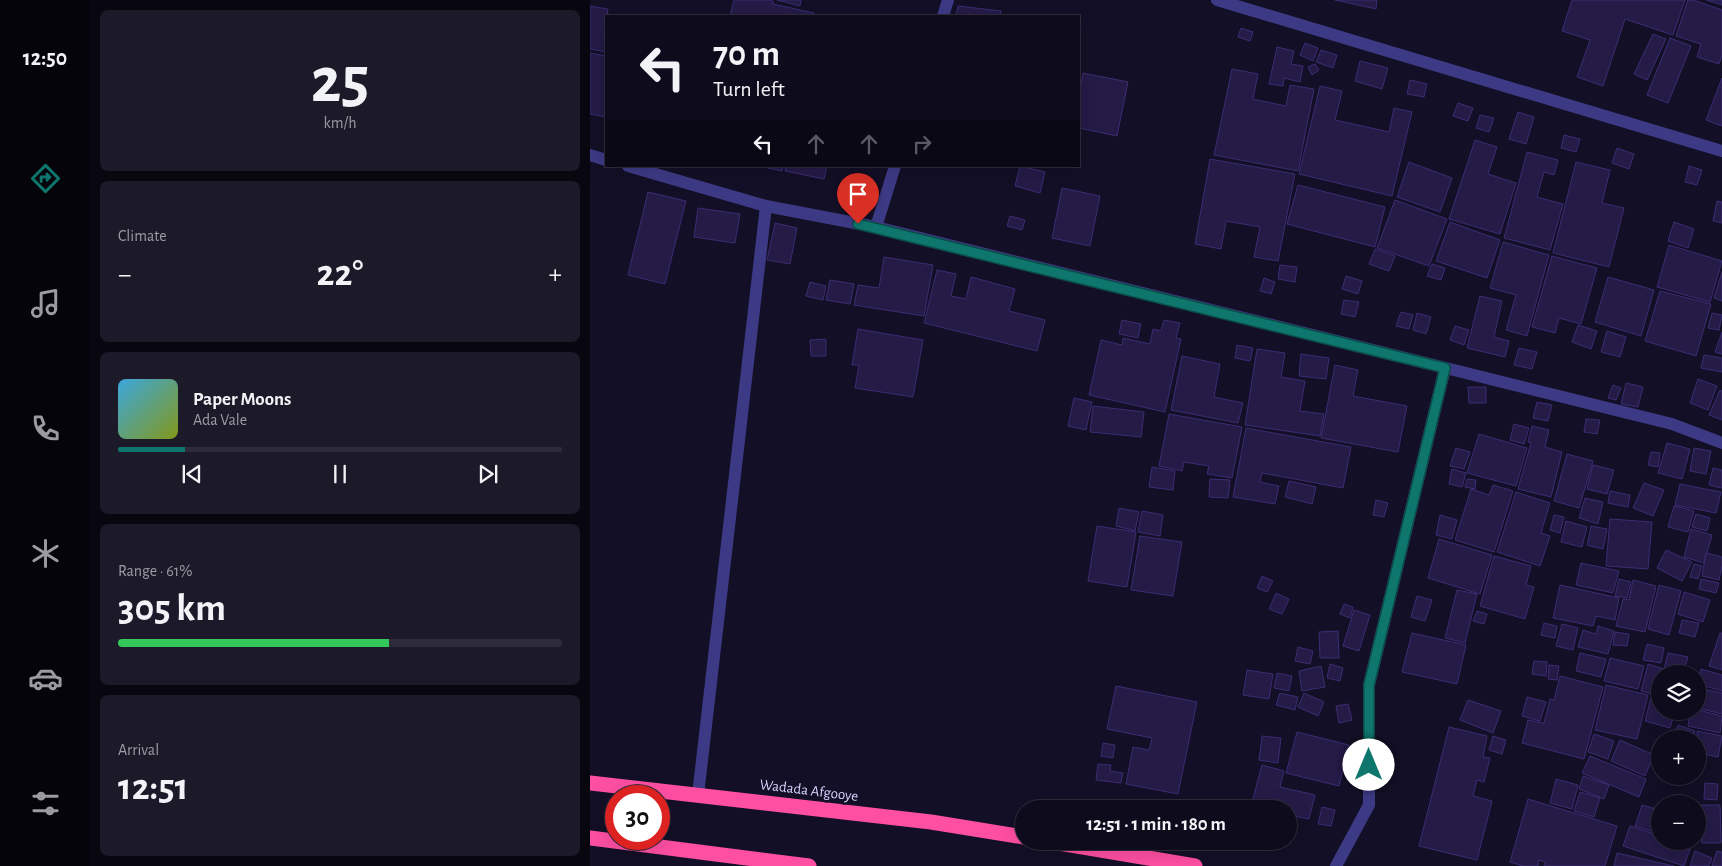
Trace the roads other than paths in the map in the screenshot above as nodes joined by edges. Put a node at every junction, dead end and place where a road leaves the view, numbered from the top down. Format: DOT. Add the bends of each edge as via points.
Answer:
graph roads {
  1 [pos="948,0"];
  2 [pos="1217,0"];
  3 [pos="943,15"];
  4 [pos="1722,151"];
  5 [pos="590,155"];
  6 [pos="605,160"];
  7 [pos="631,167"];
  8 [pos="895,167"];
  9 [pos="766,206"];
  10 [pos="876,227"];
  11 [pos="1445,368"];
  12 [pos="1722,443"];
  13 [pos="590,783"];
  14 [pos="698,795"];
  15 [pos="1015,836"];
  16 [pos="590,838"];
  17 [pos="1100,850"];
  18 [pos="809,866"];
  19 [pos="1195,866"];
  20 [pos="1336,866"];
  1 -- 3 [label="street"];
  2 -- 4 [label="street"];
  5 -- 6 [label="street"];
  7 -- 9 [label="street"];
  8 -- 10 [label="street"];
  9 -- 10 [label="street"];
  9 -- 14 [label="street"];
  10 -- 11 [label="street"];
  11 -- 12 [label="street" via="1672,424"];
  11 -- 20 [label="street" via="1369,685 1369,805"];
  13 -- 14 [label="highway, Wadada Afgooye"];
  14 -- 15 [label="highway, Wadada Afgooye" via="932,822"];
  16 -- 18 [label="highway"];
  17 -- 19 [label="highway"];
}
